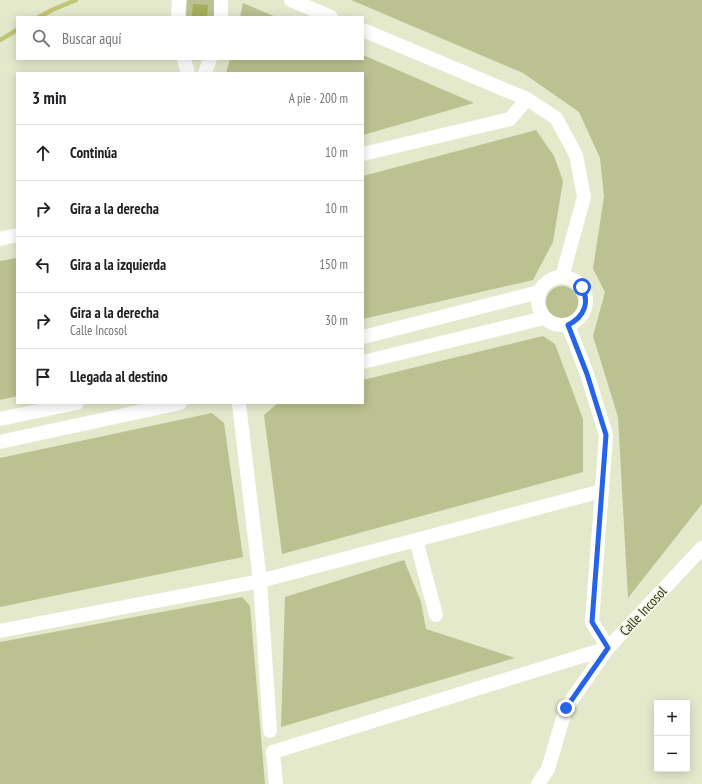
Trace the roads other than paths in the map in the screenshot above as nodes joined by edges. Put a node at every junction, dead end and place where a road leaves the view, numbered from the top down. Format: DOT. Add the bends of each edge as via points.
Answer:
graph roads {
  1 [pos="179,0"];
  2 [pos="221,0"];
  3 [pos="291,0"];
  4 [pos="178,16"];
  5 [pos="221,16"];
  6 [pos="329,16"];
  7 [pos="364,30"];
  8 [pos="184,60"];
  9 [pos="210,60"];
  10 [pos="188,72"];
  11 [pos="205,72"];
  12 [pos="526,99"];
  13 [pos="364,154"];
  14 [pos="16,235"];
  15 [pos="0,239"];
  16 [pos="562,277"];
  17 [pos="539,292"];
  18 [pos="544,318"];
  19 [pos="568,325"];
  20 [pos="364,337"];
  21 [pos="364,362"];
  22 [pos="72,404"];
  23 [pos="175,404"];
  24 [pos="236,404"];
  25 [pos="0,419"];
  26 [pos="0,442"];
  27 [pos="602,491"];
  28 [pos="416,540"];
  29 [pos="702,548"];
  30 [pos="260,580"];
  31 [pos="436,615"];
  32 [pos="0,631"];
  33 [pos="608,648"];
  34 [pos="270,731"];
  35 [pos="276,784"];
  36 [pos="538,784"];
  1 -- 4 [label="street"];
  2 -- 5 [label="street"];
  3 -- 6 [label="street"];
  7 -- 12 [label="street"];
  8 -- 10 [label="street"];
  9 -- 11 [label="street"];
  12 -- 13 [label="street" via="510,119"];
  12 -- 16 [label="street" via="556,118 576,155 584,197"];
  14 -- 15 [label="street"];
  16 -- 17 [label="street" via="548,281"];
  16 -- 19 [label="street" via="569,278 582,287 586,302 581,316"];
  17 -- 18 [label="street" via="538,306"];
  17 -- 20 [label="street"];
  18 -- 19 [label="street" via="555,325"];
  18 -- 21 [label="street"];
  19 -- 27 [label="street" via="606,435"];
  22 -- 25 [label="street"];
  23 -- 26 [label="street"];
  24 -- 30 [label="street"];
  27 -- 28 [label="street"];
  27 -- 33 [label="street" via="592,622"];
  28 -- 30 [label="street"];
  28 -- 31 [label="street"];
  29 -- 33 [label="street, Calle Incosol"];
  30 -- 32 [label="street"];
  30 -- 34 [label="street"];
  33 -- 35 [label="street" via="274,752"];
  33 -- 36 [label="street, Calle Incosol" via="566,708 548,769"];
}
